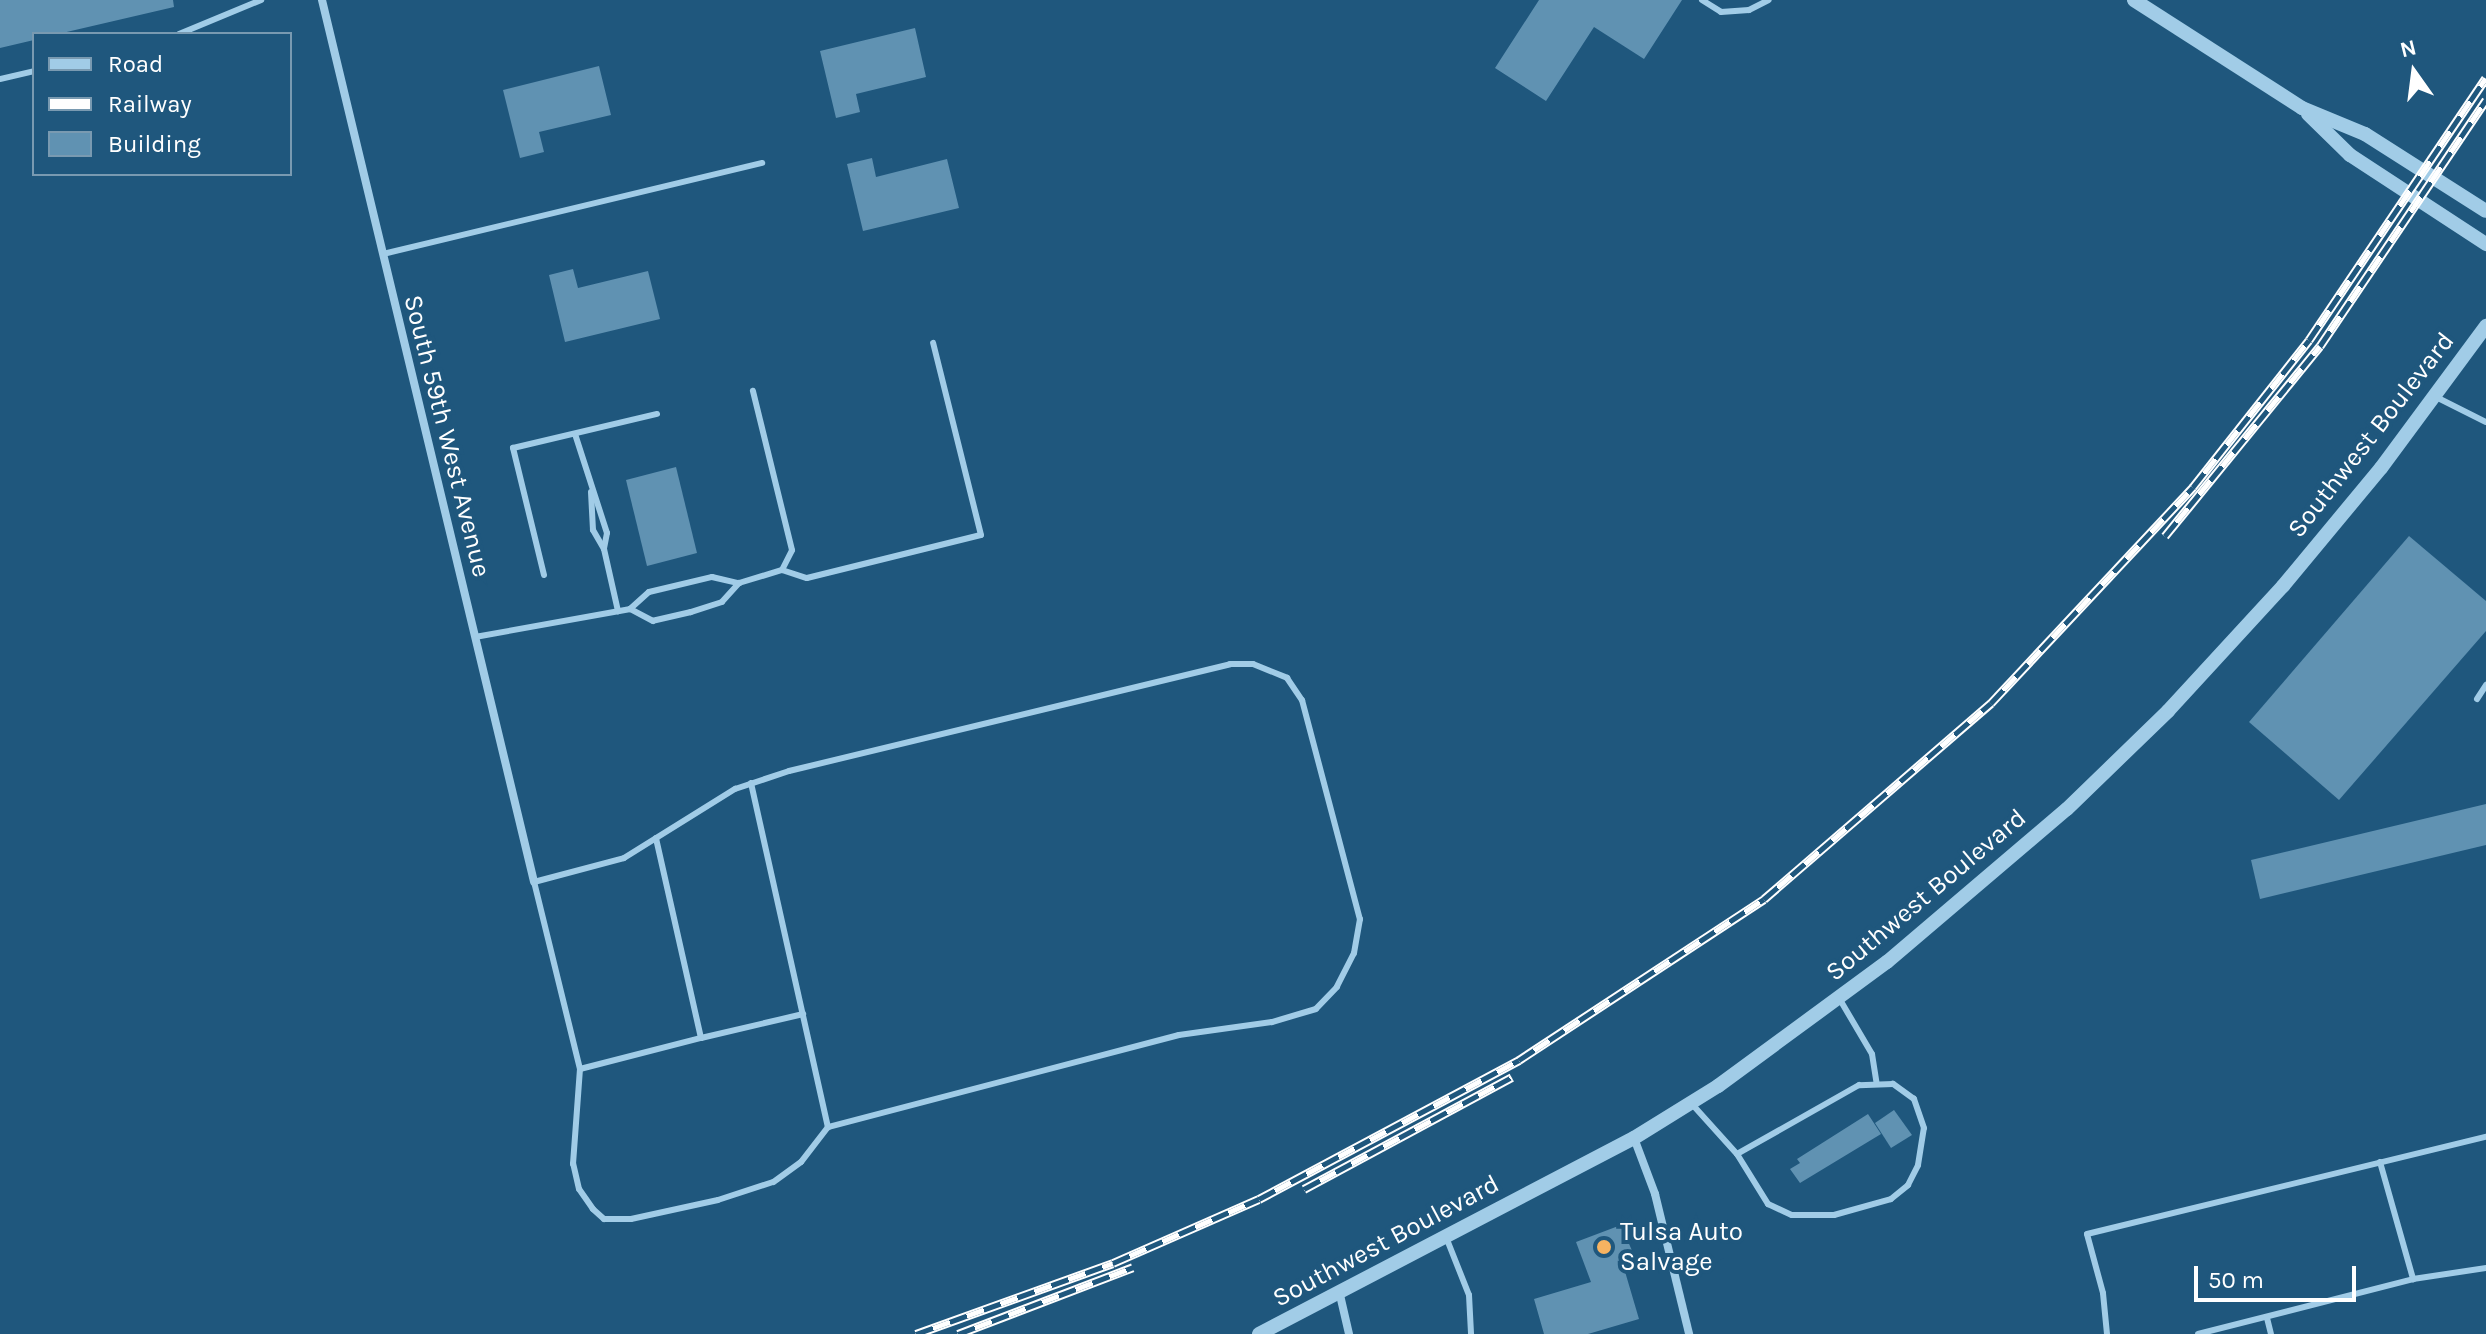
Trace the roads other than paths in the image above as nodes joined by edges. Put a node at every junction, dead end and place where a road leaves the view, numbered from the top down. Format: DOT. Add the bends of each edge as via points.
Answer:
graph roads {
  1 [pos="261,0"];
  2 [pos="322,0"];
  3 [pos="1702,0"];
  4 [pos="1769,0"];
  5 [pos="2134,0"];
  6 [pos="184,32"];
  7 [pos="32,71"];
  8 [pos="0,79"];
  9 [pos="2302,108"];
  10 [pos="762,163"];
  11 [pos="2486,211"];
  12 [pos="2486,244"];
  13 [pos="383,254"];
  14 [pos="2486,326"];
  15 [pos="933,343"];
  16 [pos="753,391"];
  17 [pos="2434,396"];
  18 [pos="657,414"];
  19 [pos="2485,420"];
  20 [pos="575,434"];
  21 [pos="591,492"];
  22 [pos="604,549"];
  23 [pos="782,570"];
  24 [pos="544,575"];
  25 [pos="739,583"];
  26 [pos="630,609"];
  27 [pos="618,611"];
  28 [pos="475,637"];
  29 [pos="2486,685"];
  30 [pos="2477,699"];
  31 [pos="751,783"];
  32 [pos="656,838"];
  33 [pos="534,882"];
  34 [pos="1839,998"];
  35 [pos="803,1014"];
  36 [pos="701,1038"];
  37 [pos="580,1069"];
  38 [pos="1877,1084"];
  39 [pos="1691,1103"];
  40 [pos="828,1127"];
  41 [pos="2486,1137"];
  42 [pos="1634,1138"];
  43 [pos="1737,1154"];
  44 [pos="2380,1162"];
  45 [pos="1446,1237"];
  46 [pos="2486,1268"];
  47 [pos="2413,1279"];
  48 [pos="1340,1295"];
  49 [pos="2267,1318"];
  50 [pos="1259,1334"];
  51 [pos="1349,1334"];
  52 [pos="1471,1334"];
  53 [pos="1689,1334"];
  54 [pos="2107,1334"];
  55 [pos="2198,1334"];
  56 [pos="2271,1334"];
  1 -- 6 [label="lane"];
  2 -- 13 [label="street, South 59th West Avenue"];
  3 -- 4 [label="lane" via="1721,12 1749,10"];
  5 -- 9 [label="street"];
  7 -- 8 [label="lane"];
  9 -- 11 [label="street" via="2365,134"];
  9 -- 12 [label="street" via="2350,155"];
  10 -- 13 [label="lane"];
  13 -- 28 [label="street, South 59th West Avenue"];
  14 -- 17 [label="street, Southwest Boulevard"];
  15 -- 23 [label="lane" via="981,535 807,578"];
  16 -- 23 [label="lane" via="792,550"];
  17 -- 19 [label="lane"];
  17 -- 34 [label="street, Southwest Boulevard" via="2283,586 2168,711 2000,867"];
  18 -- 20 [label="lane"];
  20 -- 21 [label="lane"];
  20 -- 24 [label="lane" via="513,448"];
  21 -- 22 [label="lane" via="589,515"];
  21 -- 22 [label="lane" via="607,533"];
  22 -- 27 [label="lane"];
  23 -- 25 [label="lane"];
  25 -- 26 [label="lane" via="712,577 649,592"];
  25 -- 26 [label="lane" via="722,602 691,612 653,621"];
  26 -- 27 [label="lane"];
  27 -- 28 [label="lane"];
  28 -- 33 [label="street, South 59th West Avenue"];
  29 -- 30 [label="lane"];
  31 -- 32 [label="lane"];
  31 -- 35 [label="lane"];
  31 -- 40 [label="lane" via="1230,664 1253,664 1287,678 1302,700 1360,919 1354,953 1337,987 1316,1009 1272,1022 1179,1035"];
  32 -- 33 [label="lane" via="624,858"];
  32 -- 36 [label="lane"];
  33 -- 37 [label="lane"];
  34 -- 38 [label="lane" via="1872,1054"];
  34 -- 39 [label="street, Southwest Boulevard"];
  35 -- 36 [label="lane"];
  35 -- 40 [label="lane"];
  36 -- 37 [label="lane"];
  37 -- 40 [label="lane" via="573,1164 579,1189 604,1219 704,1204 773,1182 801,1162"];
  38 -- 43 [label="lane" via="1841,1092"];
  38 -- 43 [label="lane" via="1893,1084 1914,1099 1924,1128 1918,1165 1908,1185 1891,1199 1834,1215 1792,1215 1768,1204"];
  39 -- 42 [label="street, Southwest Boulevard"];
  39 -- 43 [label="lane"];
  41 -- 44 [label="lane"];
  42 -- 45 [label="street, Southwest Boulevard"];
  42 -- 53 [label="street" via="1655,1194"];
  44 -- 47 [label="lane"];
  44 -- 54 [label="lane" via="2087,1234 2103,1293"];
  45 -- 48 [label="street, Southwest Boulevard"];
  45 -- 52 [label="lane" via="1469,1295"];
  46 -- 47 [label="lane"];
  47 -- 49 [label="lane"];
  48 -- 50 [label="street, Southwest Boulevard"];
  48 -- 51 [label="street"];
  49 -- 55 [label="lane"];
  49 -- 56 [label="lane"];
}
